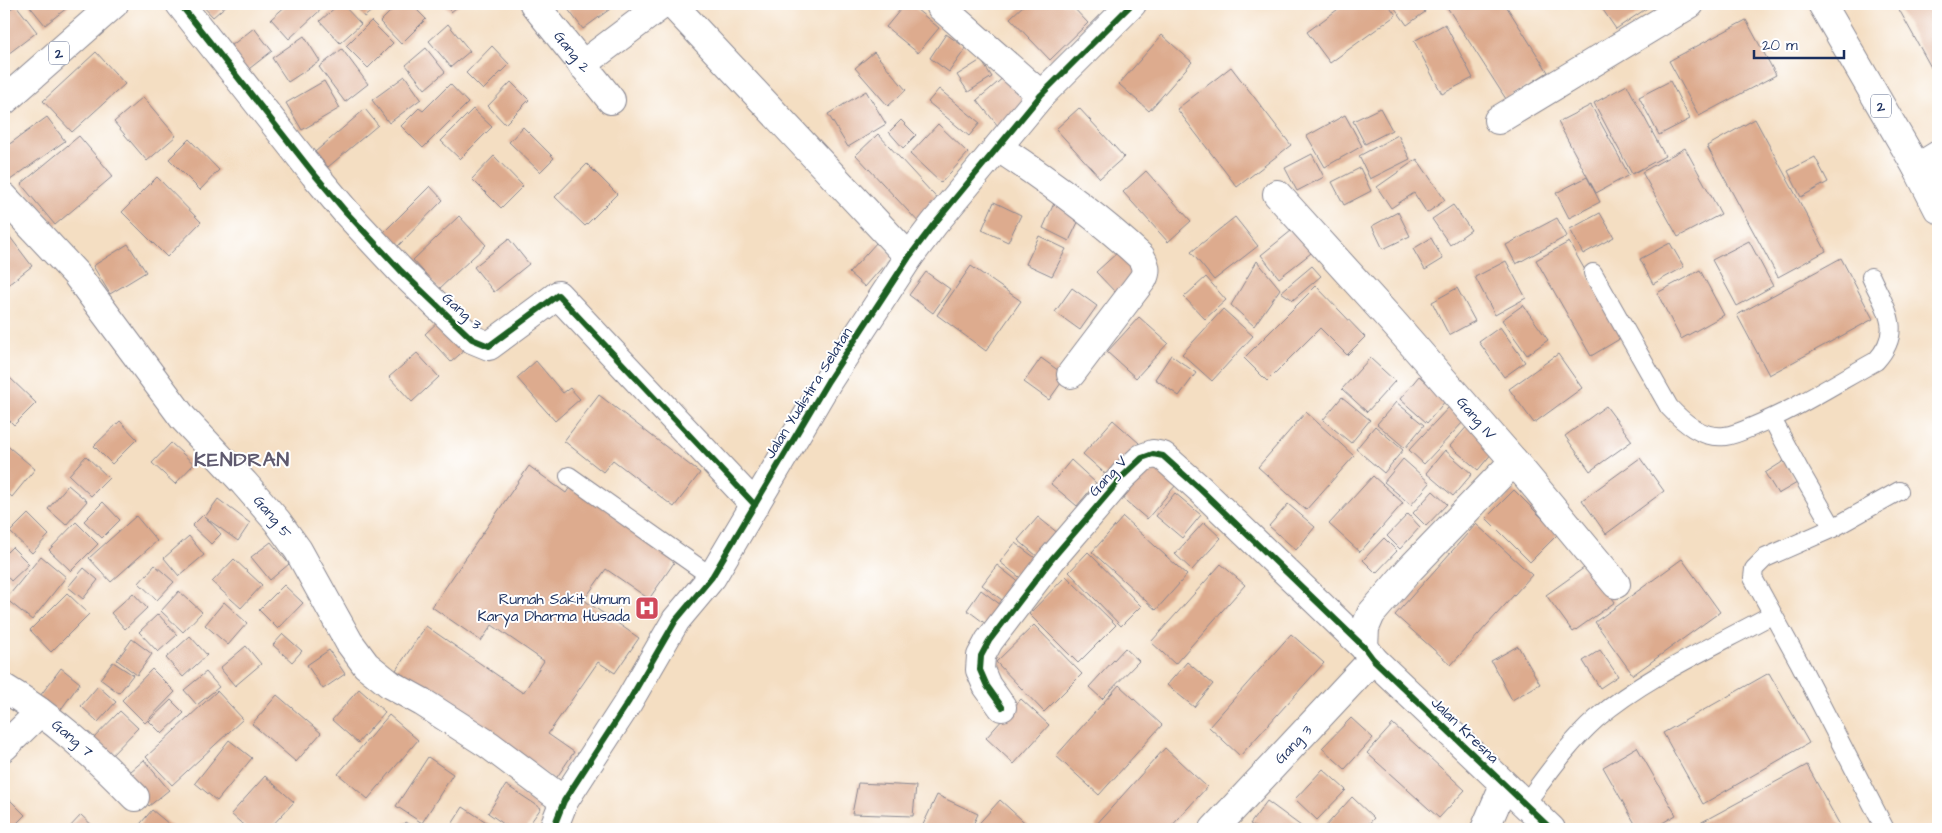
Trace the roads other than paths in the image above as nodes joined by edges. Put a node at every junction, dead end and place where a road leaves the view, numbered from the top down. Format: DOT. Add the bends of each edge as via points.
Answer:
graph roads {
  1 [pos="113,4"];
  2 [pos="180,4"];
  3 [pos="534,4"];
  4 [pos="664,4"];
  5 [pos="672,4"];
  6 [pos="1132,4"];
  7 [pos="1690,4"];
  8 [pos="1822,4"];
  9 [pos="941,7"];
  10 [pos="582,65"];
  11 [pos="1041,95"];
  12 [pos="611,100"];
  13 [pos="4,101"];
  14 [pos="1498,120"];
  15 [pos="999,148"];
  16 [pos="1928,162"];
  17 [pos="1277,194"];
  18 [pos="4,197"];
  19 [pos="1938,208"];
  20 [pos="909,257"];
  21 [pos="1593,273"];
  22 [pos="1871,278"];
  23 [pos="1071,374"];
  24 [pos="1772,419"];
  25 [pos="1514,461"];
  26 [pos="569,476"];
  27 [pos="1899,491"];
  28 [pos="755,505"];
  29 [pos="1833,528"];
  30 [pos="712,577"];
  31 [pos="1616,584"];
  32 [pos="1773,614"];
  33 [pos="1368,653"];
  34 [pos="4,688"];
  35 [pos="1002,707"];
  36 [pos="40,712"];
  37 [pos="4,747"];
  38 [pos="1504,785"];
  39 [pos="135,797"];
  40 [pos="564,801"];
  41 [pos="1525,804"];
  42 [pos="553,829"];
  43 [pos="1214,829"];
  44 [pos="1485,829"];
  45 [pos="1551,829"];
  46 [pos="1885,829"];
  1 -- 13 [label="main road, 2"];
  2 -- 28 [label="main road, Gang 3" via="346,212 401,271 472,339 489,346 558,294"];
  3 -- 10 [label="main road, Gang 2"];
  4 -- 10 [label="main road"];
  5 -- 20 [label="main road"];
  6 -- 11 [label="main road, Jalan Yudistira Selatan"];
  7 -- 14 [label="main road"];
  8 -- 16 [label="main road, 2"];
  9 -- 11 [label="main road"];
  10 -- 12 [label="main road, Gang 2"];
  11 -- 15 [label="main road, Jalan Yudistira Selatan"];
  15 -- 20 [label="main road, Jalan Yudistira Selatan"];
  15 -- 23 [label="main road" via="1044,177 1092,215 1142,257 1146,266 1143,280"];
  16 -- 19 [label="main road, 2"];
  17 -- 25 [label="main road, Gang IV"];
  18 -- 40 [label="main road, Gang 5" via="76,274 183,418 277,522 298,550 349,642 366,665 489,745"];
  20 -- 28 [label="main road, Jalan Yudistira Selatan" via="828,381"];
  21 -- 24 [label="lane" via="1669,407 1682,420 1695,429 1724,436"];
  22 -- 24 [label="lane" via="1891,319 1890,341 1884,353 1876,361"];
  24 -- 29 [label="lane"];
  25 -- 31 [label="main road, Gang IV"];
  25 -- 33 [label="main road" via="1371,614 1365,628"];
  26 -- 30 [label="lane"];
  27 -- 29 [label="lane"];
  28 -- 30 [label="main road, Jalan Yudistira Selatan"];
  29 -- 32 [label="lane" via="1780,550 1754,569 1753,578"];
  30 -- 40 [label="main road, Jalan Yudistira Selatan" via="676,620"];
  32 -- 41 [label="lane" via="1627,694 1595,720 1566,751"];
  32 -- 46 [label="lane"];
  33 -- 35 [label="main road, Gang V" via="1184,474 1163,456 1153,454 1142,458 1122,476 1051,560 989,641 981,656 980,670"];
  33 -- 38 [label="main road, Jalan Kresna"];
  33 -- 43 [label="main road, Gang 3"];
  34 -- 36 [label="main road, Gang 7"];
  36 -- 37 [label="main road"];
  36 -- 39 [label="main road, Gang 7" via="79,742"];
  38 -- 41 [label="main road, Jalan Kresna"];
  38 -- 44 [label="main road"];
  40 -- 42 [label="main road, Jalan Yudistira Selatan"];
  41 -- 45 [label="main road, Jalan Kresna"];
}
